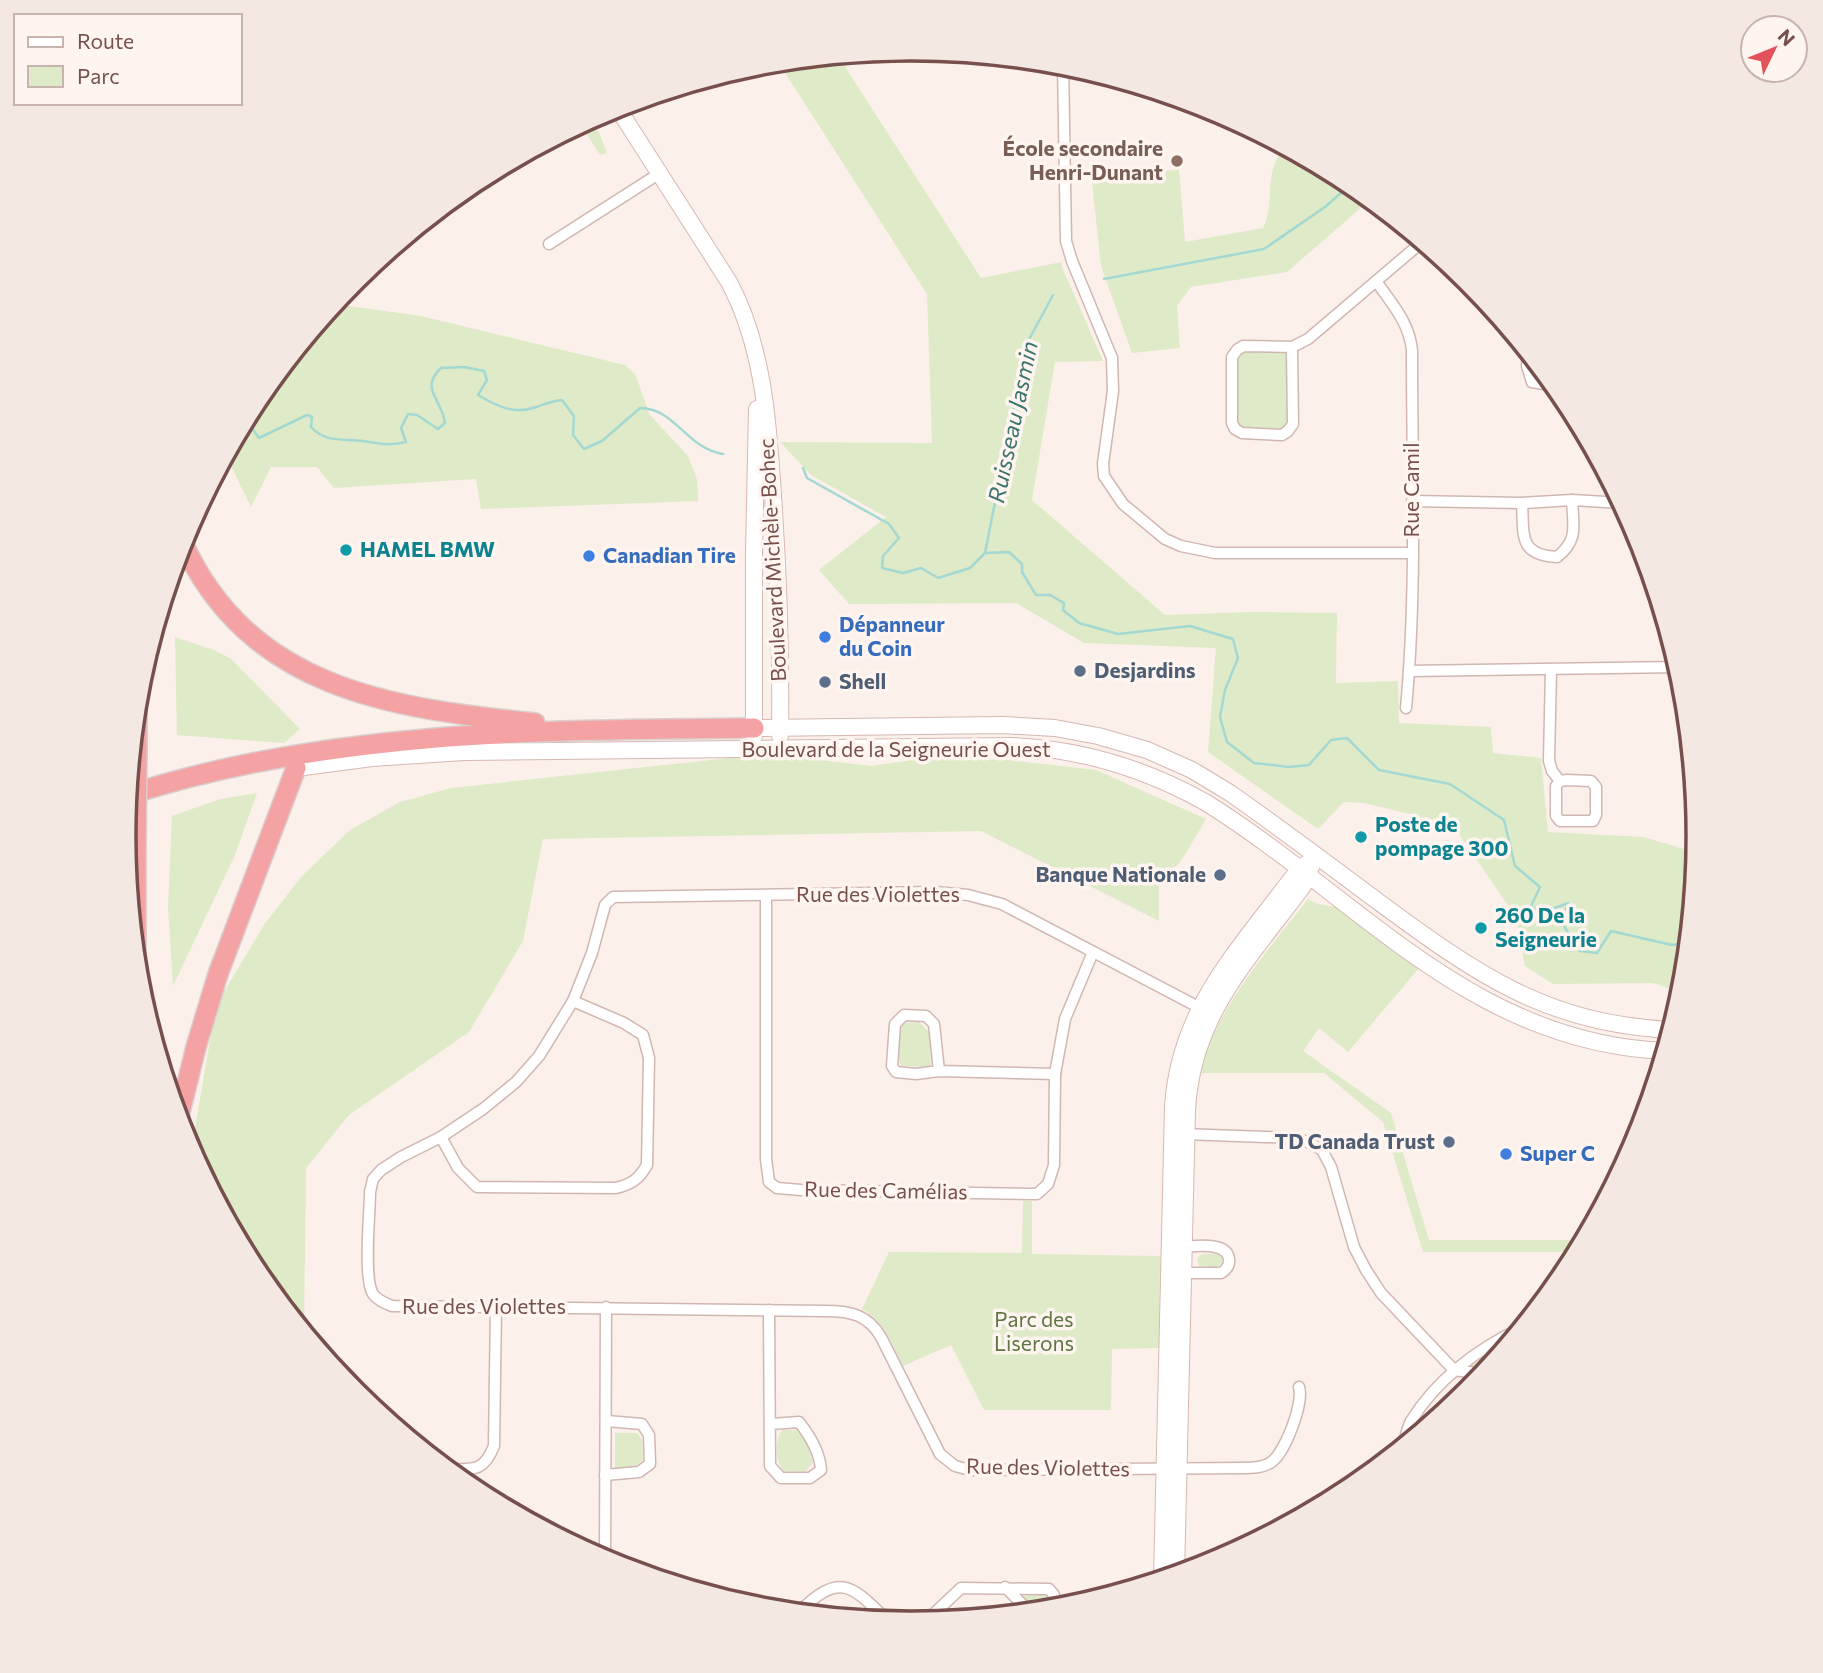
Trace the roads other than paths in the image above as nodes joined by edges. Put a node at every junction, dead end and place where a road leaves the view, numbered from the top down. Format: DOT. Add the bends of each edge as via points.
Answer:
graph roads {
  1 [pos="1063,76"];
  2 [pos="623,117"];
  3 [pos="660,173"];
  4 [pos="549,244"];
  5 [pos="1415,248"];
  6 [pos="1376,281"];
  7 [pos="1292,347"];
  8 [pos="1527,365"];
  9 [pos="758,372"];
  10 [pos="1540,383"];
  11 [pos="1572,500"];
  12 [pos="1412,501"];
  13 [pos="1611,502"];
  14 [pos="1522,503"];
  15 [pos="1412,553"];
  16 [pos="189,554"];
  17 [pos="779,597"];
  18 [pos="754,598"];
  19 [pos="1668,667"];
  20 [pos="1551,669"];
  21 [pos="1409,671"];
  22 [pos="1406,708"];
  23 [pos="754,728"];
  24 [pos="780,728"];
  25 [pos="1055,728"];
  26 [pos="598,730"];
  27 [pos="754,749"];
  28 [pos="780,749"];
  29 [pos="1052,749"];
  30 [pos="296,768"];
  31 [pos="1560,781"];
  32 [pos="138,792"];
  33 [pos="137,805"];
  34 [pos="1316,855"];
  35 [pos="1304,873"];
  36 [pos="766,896"];
  37 [pos="1093,952"];
  38 [pos="573,1001"];
  39 [pos="1205,1011"];
  40 [pos="1600,1021"];
  41 [pos="1662,1029"];
  42 [pos="1595,1042"];
  43 [pos="1656,1050"];
  44 [pos="939,1071"];
  45 [pos="1055,1074"];
  46 [pos="183,1101"];
  47 [pos="1180,1134"];
  48 [pos="441,1137"];
  49 [pos="1178,1247"];
  50 [pos="1177,1273"];
  51 [pos="496,1306"];
  52 [pos="606,1307"];
  53 [pos="769,1310"];
  54 [pos="1502,1338"];
  55 [pos="1454,1370"];
  56 [pos="1472,1372"];
  57 [pos="1298,1387"];
  58 [pos="607,1421"];
  59 [pos="771,1423"];
  60 [pos="1407,1432"];
  61 [pos="464,1469"];
  62 [pos="1172,1469"];
  63 [pos="605,1475"];
  64 [pos="605,1548"];
  65 [pos="1176,1565"];
  66 [pos="1164,1570"];
  67 [pos="1005,1587"];
  68 [pos="1054,1598"];
  69 [pos="807,1604"];
  70 [pos="1022,1604"];
  71 [pos="878,1611"];
  72 [pos="937,1611"];
  1 -- 15 [label="street" via="1066,241 1112,358 1113,391 1102,464 1104,476 1123,504 1165,539 1215,553"];
  2 -- 3 [label="main road, Boulevard Michèle-Bohec"];
  3 -- 4 [label="street"];
  3 -- 9 [label="main road, Boulevard Michèle-Bohec" via="734,290"];
  5 -- 6 [label="street"];
  6 -- 7 [label="street" via="1308,339"];
  6 -- 12 [label="street, Rue Camil" via="1410,335"];
  7 -- 7 [label="street" via="1293,424 1282,435 1241,433 1232,423 1232,357 1243,346"];
  8 -- 10 [label="street" via="1532,382"];
  9 -- 17 [label="main road, Boulevard Michèle-Bohec" via="769,442"];
  9 -- 18 [label="main road, Boulevard Michèle-Bohec"];
  11 -- 13 [label="street"];
  11 -- 14 [label="street"];
  11 -- 14 [label="street" via="1573,540 1557,557 1530,551 1524,542"];
  12 -- 14 [label="street"];
  12 -- 15 [label="street, Rue Camil"];
  15 -- 21 [label="street, Rue Camil"];
  16 -- 26 [label="highway" via="236,620 281,658 322,680 427,709"];
  17 -- 18 [label="main road"];
  17 -- 24 [label="main road, Boulevard Michèle-Bohec"];
  18 -- 23 [label="main road, Boulevard Michèle-Bohec"];
  19 -- 20 [label="street"];
  20 -- 21 [label="street"];
  20 -- 31 [label="street" via="1549,761"];
  21 -- 22 [label="street, Rue Camil"];
  23 -- 24 [label="main road, Boulevard de la Seigneurie Ouest"];
  23 -- 26 [label="highway"];
  23 -- 27 [label="main road, Boulevard Michèle-Bohec"];
  24 -- 25 [label="main road, Boulevard de la Seigneurie Ouest"];
  24 -- 28 [label="main road, Boulevard Michèle-Bohec"];
  25 -- 29 [label="main road"];
  25 -- 34 [label="main road, Boulevard de la Seigneurie Ouest" via="1118,741 1180,764 1230,793"];
  26 -- 32 [label="highway" via="344,748 218,769"];
  27 -- 28 [label="main road, Boulevard de la Seigneurie Ouest"];
  27 -- 30 [label="main road, Boulevard de la Seigneurie Ouest" via="429,753"];
  28 -- 29 [label="main road, Boulevard de la Seigneurie Ouest"];
  29 -- 35 [label="main road, Boulevard de la Seigneurie Ouest" via="1107,760 1170,783 1213,807"];
  30 -- 33 [label="highway" via="208,784"];
  30 -- 46 [label="highway" via="218,974"];
  31 -- 31 [label="street" via="1556,786 1560,821 1593,821 1596,787 1591,781"];
  34 -- 35 [label="main road"];
  34 -- 40 [label="main road, Boulevard de la Seigneurie Ouest" via="1493,981 1531,1000"];
  35 -- 39 [label="main road" via="1303,886 1235,979"];
  35 -- 42 [label="main road, Boulevard de la Seigneurie Ouest" via="1468,991 1528,1021"];
  36 -- 37 [label="street, Rue des Violettes" via="968,895 1002,904"];
  36 -- 38 [label="street, Rue des Violettes" via="613,897 605,905"];
  36 -- 45 [label="street, Rue des Camélias" via="766,1160 769,1182 777,1188 1037,1194 1048,1184 1054,1165"];
  37 -- 39 [label="street, Rue des Violettes"];
  37 -- 45 [label="street, Rue des Camélias" via="1065,1019"];
  38 -- 48 [label="street, Rue des Violettes" via="539,1056 516,1082"];
  38 -- 48 [label="street" via="643,1035 649,1058 647,1165 639,1178 616,1188 477,1187 458,1168"];
  39 -- 47 [label="main road" via="1187,1035 1178,1068"];
  40 -- 41 [label="main road, Boulevard de la Seigneurie Ouest"];
  40 -- 42 [label="main road"];
  42 -- 43 [label="main road, Boulevard de la Seigneurie Ouest"];
  44 -- 44 [label="street" via="934,1024 926,1016 904,1015 895,1024 892,1066 896,1072"];
  44 -- 45 [label="street"];
  47 -- 49 [label="main road"];
  47 -- 55 [label="street" via="1296,1138 1322,1150 1366,1270 1381,1293"];
  48 -- 51 [label="street, Rue des Violettes" via="401,1157 373,1179 368,1278 373,1293 392,1306"];
  49 -- 50 [label="main road"];
  49 -- 50 [label="street" via="1222,1248 1229,1262 1222,1273"];
  50 -- 62 [label="main road"];
  51 -- 52 [label="street, Rue des Violettes"];
  51 -- 61 [label="street" via="494,1446 488,1462"];
  52 -- 53 [label="street, Rue des Violettes"];
  52 -- 58 [label="street"];
  53 -- 59 [label="street"];
  53 -- 62 [label="street, Rue des Violettes" via="846,1311 872,1323 933,1443 955,1466 975,1470"];
  54 -- 55 [label="street"];
  55 -- 56 [label="street"];
  55 -- 60 [label="street"];
  57 -- 62 [label="street, Rue des Violettes" via="1298,1408 1273,1461 1257,1468"];
  58 -- 63 [label="street"];
  58 -- 63 [label="street" via="642,1424 649,1435 650,1464 639,1472"];
  59 -- 59 [label="street" via="770,1466 780,1478 810,1478 821,1470 810,1436 799,1422"];
  62 -- 65 [label="main road"];
  62 -- 66 [label="main road"];
  63 -- 64 [label="street"];
  67 -- 68 [label="street" via="1049,1589"];
  67 -- 70 [label="street"];
  67 -- 72 [label="street" via="961,1588"];
  69 -- 71 [label="street" via="841,1586 858,1591"];
}
